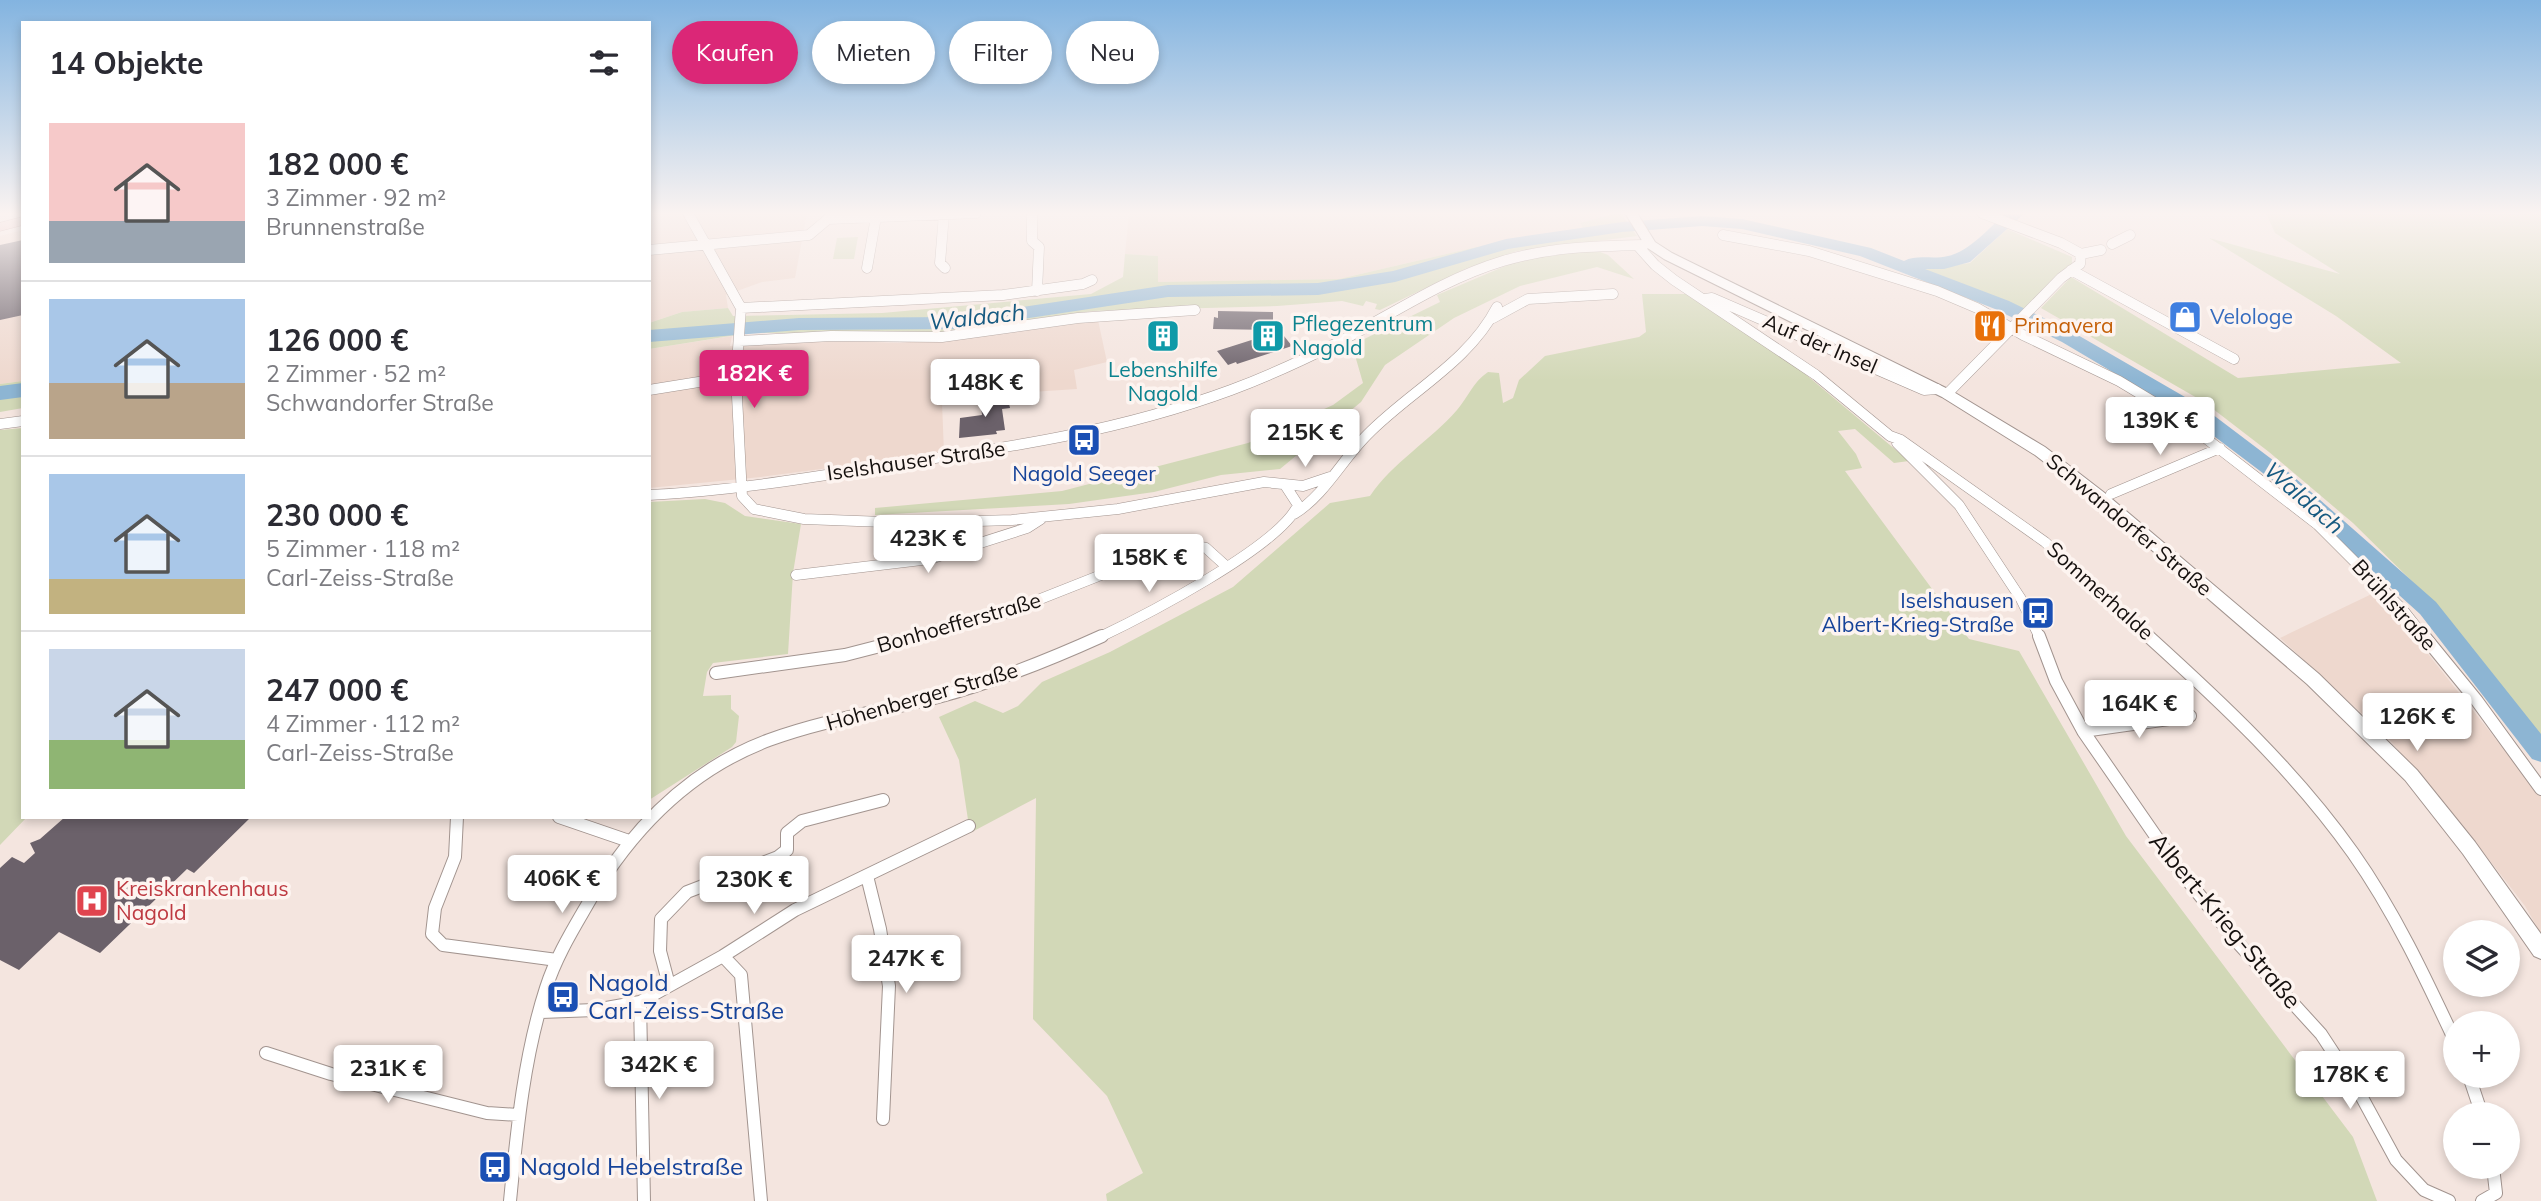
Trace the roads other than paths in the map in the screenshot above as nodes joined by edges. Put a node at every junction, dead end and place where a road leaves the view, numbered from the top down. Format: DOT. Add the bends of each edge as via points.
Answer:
graph roads {
  1 [pos="719,269"];
  2 [pos="1038,269"];
  3 [pos="1482,269"];
  4 [pos="1661,269"];
  5 [pos="1694,269"];
  6 [pos="1873,269"];
  7 [pos="2071,270"];
  8 [pos="1092,280"];
  9 [pos="1037,291"];
  10 [pos="1613,294"];
  11 [pos="1702,299"];
  12 [pos="1497,307"];
  13 [pos="1195,310"];
  14 [pos="741,311"];
  15 [pos="1493,318"];
  16 [pos="2014,325"];
  17 [pos="739,337"];
  18 [pos="2234,359"];
  19 [pos="736,376"];
  20 [pos="651,390"];
  21 [pos="1942,391"];
  22 [pos="21,421"];
  23 [pos="0,424"];
  24 [pos="1891,436"];
  25 [pos="2220,449"];
  26 [pos="1330,477"];
  27 [pos="1285,485"];
  28 [pos="741,487"];
  29 [pos="2111,494"];
  30 [pos="651,495"];
  31 [pos="1294,514"];
  32 [pos="1041,519"];
  33 [pos="1227,567"];
  34 [pos="796,575"];
  35 [pos="716,673"];
  36 [pos="2190,716"];
  37 [pos="2083,731"];
  38 [pos="2541,789"];
  39 [pos="883,800"];
  40 [pos="651,815"];
  41 [pos="457,819"];
  42 [pos="565,819"];
  43 [pos="648,819"];
  44 [pos="968,826"];
  45 [pos="629,841"];
  46 [pos="867,876"];
  47 [pos="2541,950"];
  48 [pos="723,956"];
  49 [pos="556,960"];
  50 [pos="669,985"];
  51 [pos="640,1002"];
  52 [pos="541,1012"];
  53 [pos="2443,1015"];
  54 [pos="266,1053"];
  55 [pos="518,1115"];
  56 [pos="883,1119"];
  57 [pos="2494,1179"];
  58 [pos="510,1201"];
  59 [pos="644,1201"];
  60 [pos="761,1201"];
  61 [pos="2449,1201"];
  62 [pos="2482,1201"];
  1 -- 14 [label="street"];
  2 -- 9 [label="street"];
  3 -- 28 [label="street, Iselshauser Straße" via="1428,292 1336,344 1231,390 1116,425 1055,440"];
  4 -- 11 [label="street, Sommerhalde"];
  5 -- 21 [label="main road, Schwandorfer Straße"];
  6 -- 16 [label="street, Brühlstraße" via="1937,290"];
  7 -- 16 [label="street"];
  7 -- 18 [label="street"];
  8 -- 9 [label="street"];
  9 -- 14 [label="street"];
  10 -- 15 [label="street" via="1528,299"];
  11 -- 21 [label="street, Auf der Insel" via="1712,298 1924,390"];
  11 -- 24 [label="street, Sommerhalde" via="1816,375"];
  12 -- 15 [label="street"];
  13 -- 17 [label="street" via="1078,318 942,337"];
  14 -- 17 [label="street"];
  15 -- 26 [label="street, Hohenberger Straße" via="1473,342 1383,420"];
  16 -- 21 [label="street"];
  16 -- 25 [label="street, Brühlstraße" via="2141,393"];
  17 -- 19 [label="street"];
  19 -- 20 [label="street"];
  19 -- 28 [label="street"];
  21 -- 47 [label="main road, Schwandorfer Straße" via="2040,451 2101,498 2313,679 2411,775"];
  22 -- 23 [label="street"];
  24 -- 37 [label="street, Albert-Krieg-Straße" via="1959,505 2021,599"];
  24 -- 53 [label="street, Sommerhalde" via="1970,486 2045,542 2240,719 2354,854 2420,965"];
  25 -- 29 [label="street"];
  25 -- 38 [label="street, Brühlstraße" via="2318,525 2403,610"];
  26 -- 27 [label="street" via="1303,486"];
  26 -- 31 [label="street, Hohenberger Straße" via="1313,500"];
  27 -- 31 [label="street" via="1298,505"];
  27 -- 32 [label="street" via="1264,482"];
  28 -- 30 [label="street, Iselshauser Straße"];
  28 -- 32 [label="street" via="741,496 754,509 804,519 911,523"];
  31 -- 33 [label="street, Hohenberger Straße"];
  32 -- 34 [label="street" via="1027,528 930,559"];
  33 -- 35 [label="street, Bonhoefferstraße" via="1206,548 1182,543 1017,608 950,628 845,655"];
  33 -- 40 [label="street, Hohenberger Straße" via="1164,605 1032,664 942,695 776,738 724,760"];
  36 -- 37 [label="street"];
  37 -- 61 [label="street, Albert-Krieg-Straße" via="2177,867 2321,1034 2360,1091 2396,1160 2424,1190"];
  39 -- 50 [label="street" via="802,821 787,833 787,850 778,857 687,892 661,919 660,951"];
  41 -- 49 [label="street" via="454,857 435,908 432,934 443,946"];
  42 -- 45 [label="street"];
  43 -- 45 [label="street, Hohenberger Straße"];
  44 -- 46 [label="street"];
  45 -- 49 [label="street, Hohenberger Straße" via="596,886"];
  46 -- 48 [label="street" via="795,910"];
  46 -- 56 [label="street" via="889,986"];
  48 -- 50 [label="street"];
  48 -- 60 [label="street" via="741,975"];
  49 -- 52 [label="street, Hohenberger Straße"];
  50 -- 51 [label="street"];
  51 -- 52 [label="street"];
  51 -- 59 [label="street"];
  52 -- 55 [label="street, Hohenberger Straße"];
  54 -- 55 [label="street" via="487,1113"];
  55 -- 58 [label="street, Hohenberger Straße"];
  57 -- 62 [label="street" via="2496,1193"];
}
